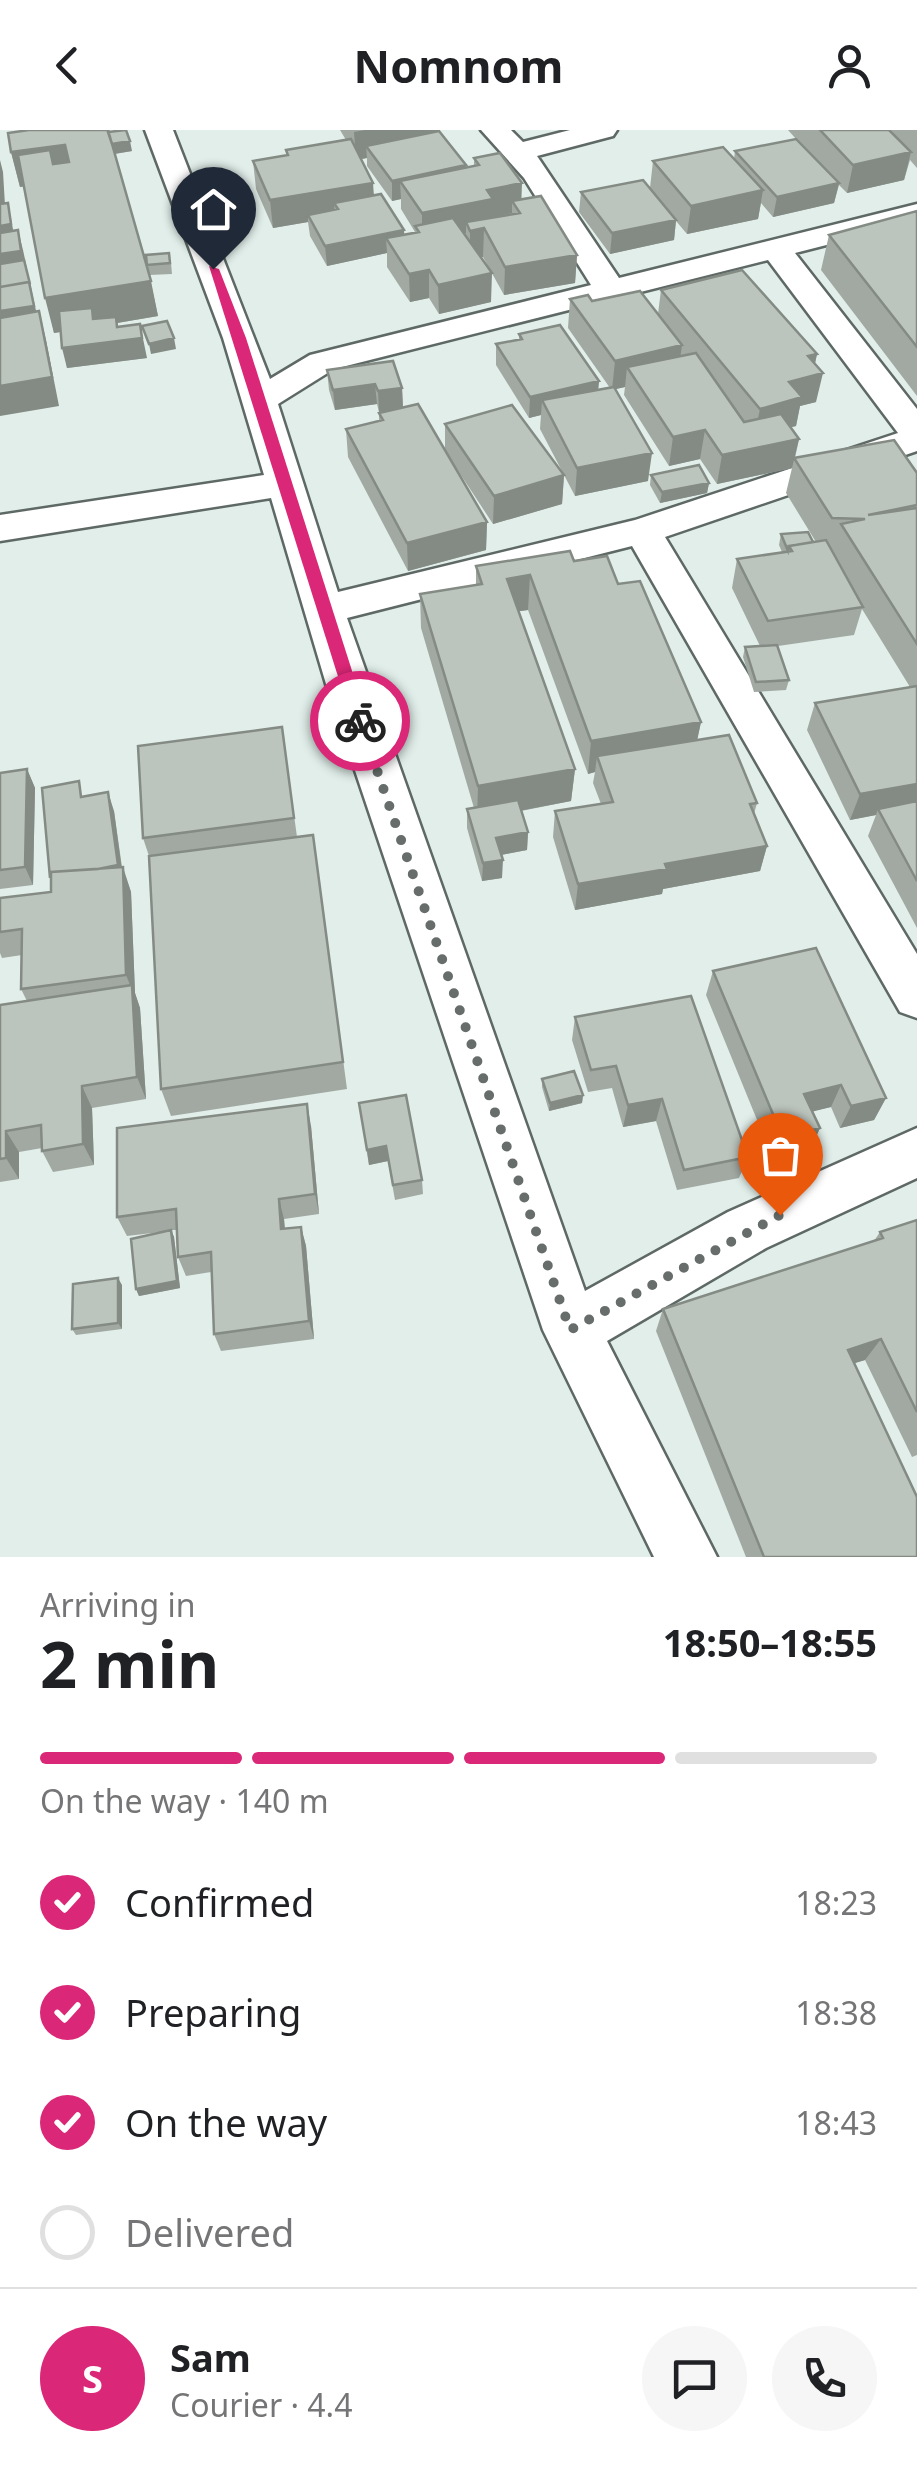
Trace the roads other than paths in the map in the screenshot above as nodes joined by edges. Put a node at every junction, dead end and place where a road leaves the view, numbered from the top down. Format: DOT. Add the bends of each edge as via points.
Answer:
graph roads {
  1 [pos="159,130"];
  2 [pos="603,130"];
  3 [pos="506,141"];
  4 [pos="917,214"];
  5 [pos="776,249"];
  6 [pos="611,290"];
  7 [pos="259,400"];
  8 [pos="917,436"];
  9 [pos="285,484"];
  10 [pos="0,528"];
  11 [pos="642,531"];
  12 [pos="324,610"];
  13 [pos="917,997"];
  14 [pos="917,1152"];
  15 [pos="570,1330"];
  16 [pos="686,1557"];
  1 -- 7 [label="street"];
  2 -- 3 [label="street"];
  3 -- 6 [label="street" via="536,173"];
  4 -- 5 [label="street"];
  5 -- 6 [label="street"];
  5 -- 8 [label="street"];
  6 -- 7 [label="street" via="322,362"];
  7 -- 9 [label="street"];
  8 -- 11 [label="street"];
  9 -- 10 [label="street"];
  9 -- 12 [label="street"];
  11 -- 12 [label="street"];
  11 -- 13 [label="street"];
  12 -- 15 [label="street"];
  14 -- 15 [label="street" via="747,1230"];
  15 -- 16 [label="street"];
}
